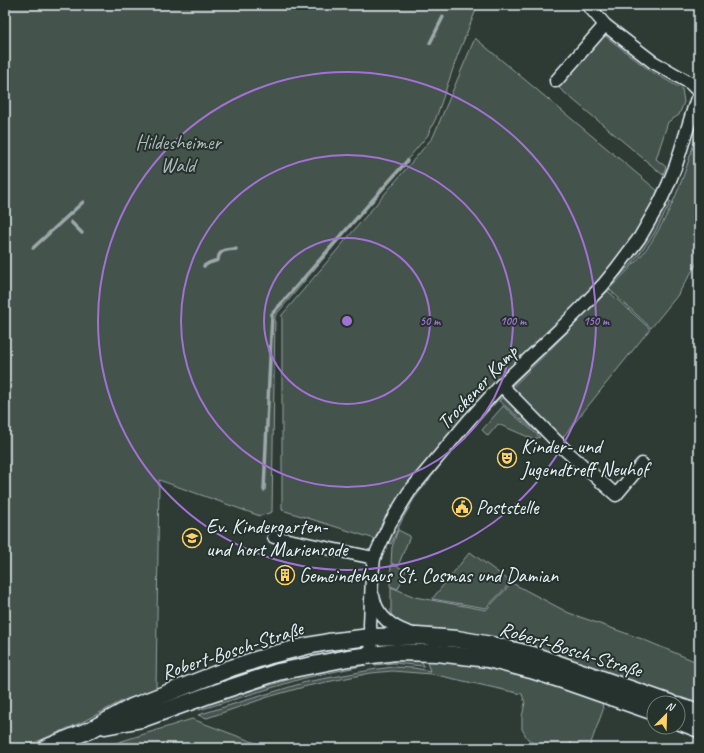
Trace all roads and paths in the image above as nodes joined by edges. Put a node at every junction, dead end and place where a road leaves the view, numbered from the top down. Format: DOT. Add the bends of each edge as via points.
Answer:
graph roads {
  1 [pos="588,5"];
  2 [pos="604,25"];
  3 [pos="556,81"];
  4 [pos="699,92"];
  5 [pos="699,97"];
  6 [pos="501,385"];
  7 [pos="642,464"];
  8 [pos="274,537"];
  9 [pos="374,558"];
  10 [pos="372,590"];
  11 [pos="417,636"];
  12 [pos="370,637"];
  13 [pos="372,654"];
  14 [pos="647,695"];
  15 [pos="646,709"];
  16 [pos="686,709"];
  17 [pos="699,713"];
  18 [pos="686,724"];
  19 [pos="92,729"];
  20 [pos="699,729"];
  21 [pos="46,748"];
  1 -- 2 [label="street"];
  2 -- 3 [label="street"];
  2 -- 4 [label="street"];
  5 -- 6 [label="street, Trockener Kamp" via="668,185 640,237 603,285"];
  6 -- 7 [label="street" via="562,448 616,494"];
  6 -- 9 [label="street, Trockener Kamp" via="409,492"];
  8 -- 9 [label="street"];
  9 -- 10 [label="street, Trockener Kamp"];
  10 -- 11 [label="street, Trockener Kamp" via="377,608 386,621"];
  10 -- 12 [label="street, Trockener Kamp"];
  11 -- 12 [label="main road, Robert-Bosch-Straße"];
  11 -- 14 [label="main road, Robert-Bosch-Straße" via="457,639 533,655"];
  12 -- 13 [label="street, Trockener Kamp"];
  12 -- 19 [label="main road, Robert-Bosch-Straße" via="307,646 231,668 132,707"];
  13 -- 15 [label="main road, Robert-Bosch-Straße" via="437,653 488,660 570,682"];
  13 -- 19 [label="main road, Robert-Bosch-Straße" via="278,672 142,719"];
  16 -- 17 [label="main road"];
  18 -- 20 [label="main road"];
  19 -- 21 [label="main road, Robert-Bosch-Straße"];
}
